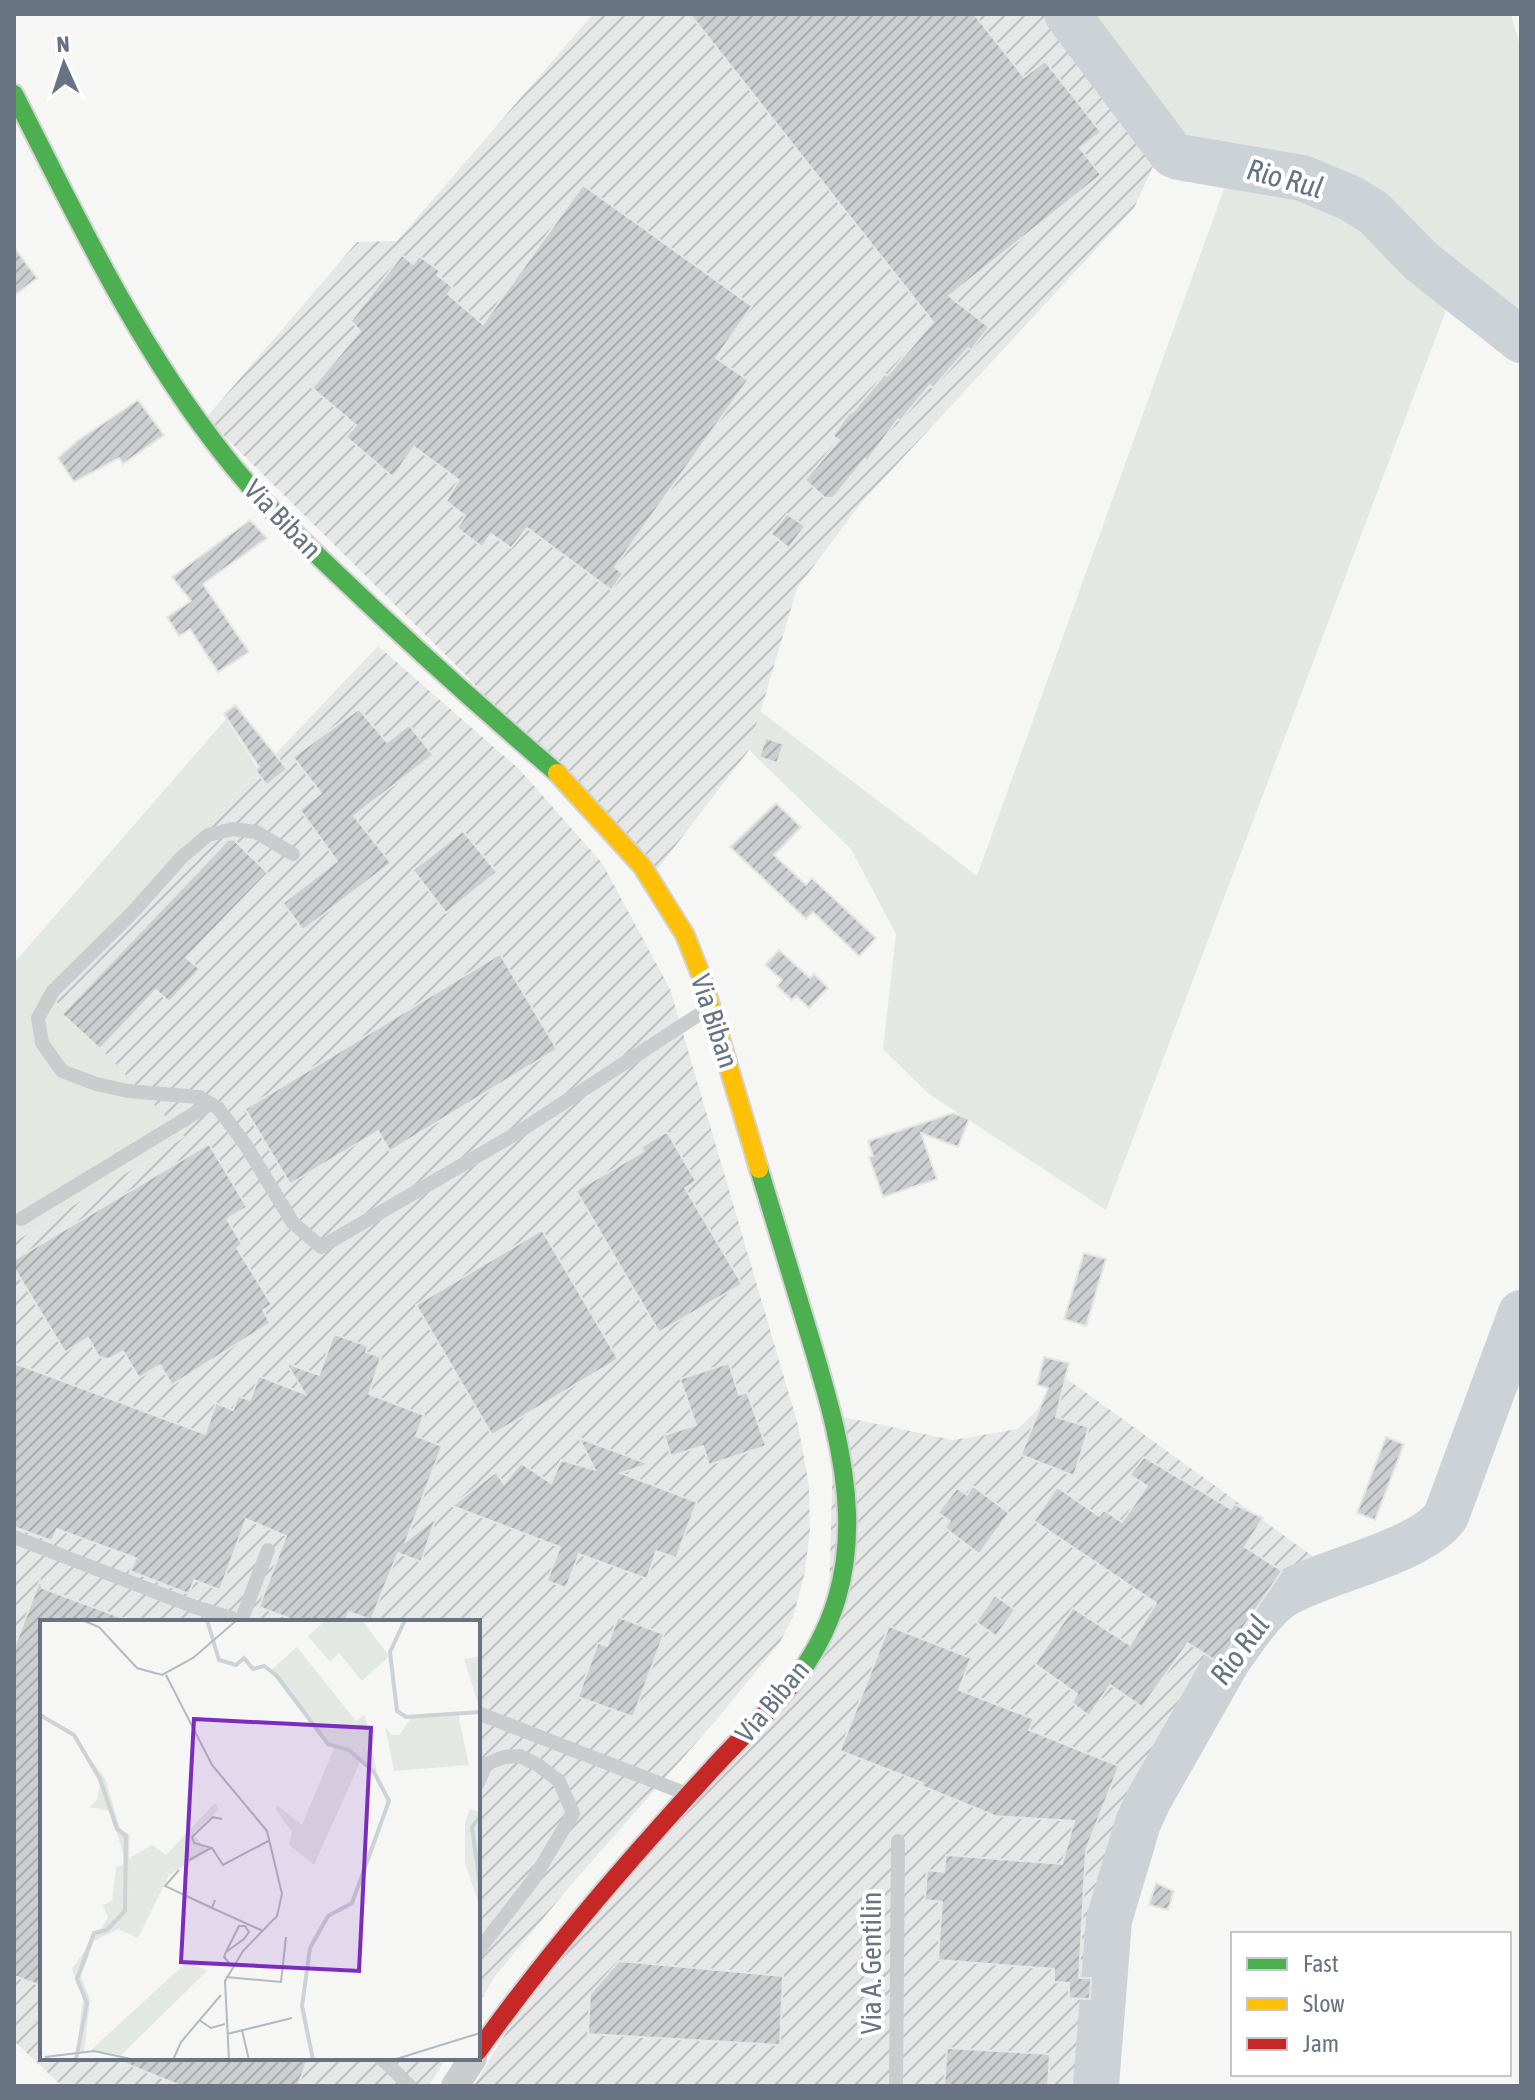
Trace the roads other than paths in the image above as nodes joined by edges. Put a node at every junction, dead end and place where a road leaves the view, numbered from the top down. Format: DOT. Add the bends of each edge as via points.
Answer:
graph roads {
  1 [pos="14,94"];
  2 [pos="293,854"];
  3 [pos="711,1007"];
  4 [pos="210,1104"];
  5 [pos="21,1219"];
  6 [pos="14,1537"];
  7 [pos="268,1550"];
  8 [pos="236,1620"];
  9 [pos="243,1620"];
  10 [pos="480,1714"];
  11 [pos="480,1778"];
  12 [pos="689,1795"];
  13 [pos="898,1841"];
  14 [pos="480,1949"];
  15 [pos="480,2048"];
  16 [pos="383,2060"];
  17 [pos="472,2060"];
  18 [pos="410,2086"];
  19 [pos="455,2086"];
  20 [pos="896,2086"];
  1 -- 3 [label="street, Via Biban" via="138,329 225,457 277,516 424,658 558,774 642,866 685,935"];
  2 -- 4 [label="lane" via="256,832 233,829 208,835 53,991 38,1018 42,1043 62,1071 96,1084 199,1097"];
  3 -- 4 [label="lane" via="517,1133 321,1247 293,1223 245,1144"];
  3 -- 12 [label="street, Via Biban" via="829,1401 850,1519 838,1596 806,1666"];
  4 -- 5 [label="lane"];
  6 -- 8 [label="lane"];
  7 -- 9 [label="lane"];
  10 -- 12 [label="lane"];
  11 -- 14 [label="lane" via="486,1764 520,1756 559,1781 573,1813 533,1880"];
  12 -- 15 [label="street, Via Biban" via="531,1976"];
  13 -- 20 [label="lane, Via A. Gentilin"];
  16 -- 18 [label="lane"];
  17 -- 19 [label="street"];
}
